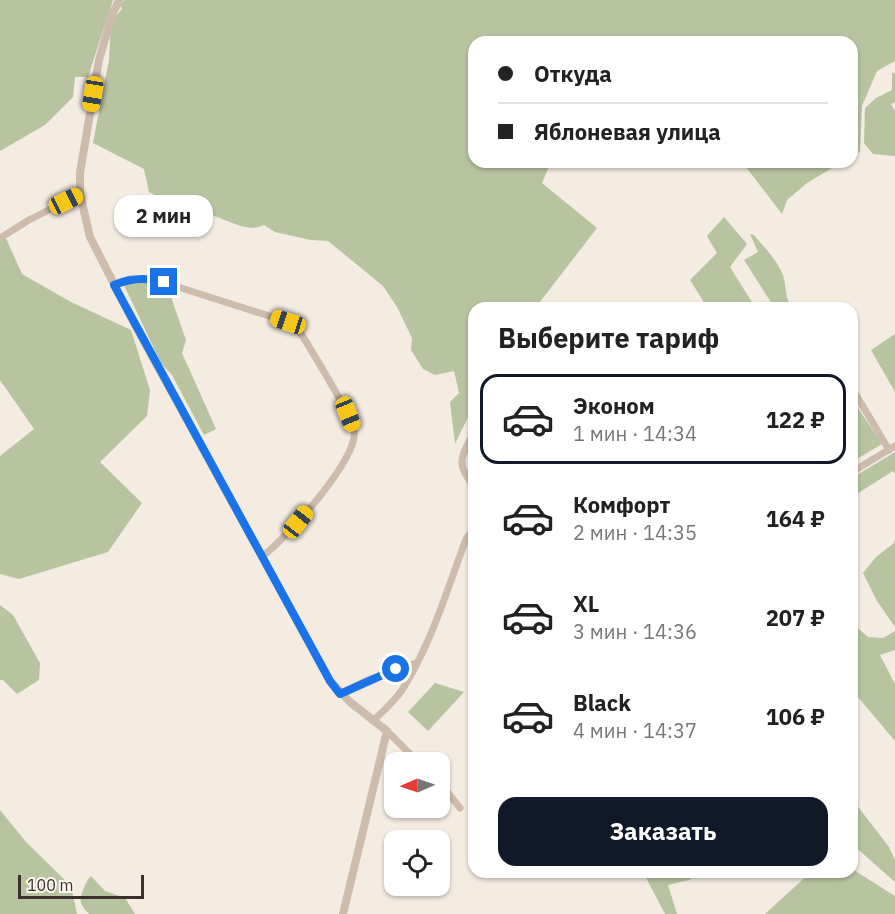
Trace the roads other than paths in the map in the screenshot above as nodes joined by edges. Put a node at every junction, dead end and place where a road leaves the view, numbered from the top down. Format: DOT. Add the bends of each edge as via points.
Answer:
graph roads {
  1 [pos="119,0"];
  2 [pos="80,194"];
  3 [pos="0,238"];
  4 [pos="114,285"];
  5 [pos="858,397"];
  6 [pos="468,446"];
  7 [pos="892,448"];
  8 [pos="858,468"];
  9 [pos="468,477"];
  10 [pos="468,536"];
  11 [pos="263,556"];
  12 [pos="416,663"];
  13 [pos="340,694"];
  14 [pos="373,721"];
  15 [pos="387,731"];
  16 [pos="408,752"];
  17 [pos="450,796"];
  18 [pos="460,808"];
  19 [pos="343,914"];
  1 -- 2 [label="street" via="99,60"];
  2 -- 3 [label="street"];
  2 -- 4 [label="street" via="90,237"];
  4 -- 11 [label="street"];
  4 -- 11 [label="street" via="129,279 153,279 288,322 298,329 348,414 355,430 352,448 298,522"];
  5 -- 7 [label="street"];
  6 -- 9 [label="street" via="462,459"];
  7 -- 8 [label="street"];
  10 -- 12 [label="street"];
  11 -- 13 [label="street"];
  12 -- 13 [label="street"];
  12 -- 14 [label="street" via="401,692"];
  13 -- 14 [label="street"];
  14 -- 15 [label="street"];
  15 -- 16 [label="street"];
  15 -- 19 [label="street"];
  17 -- 18 [label="street"];
}
